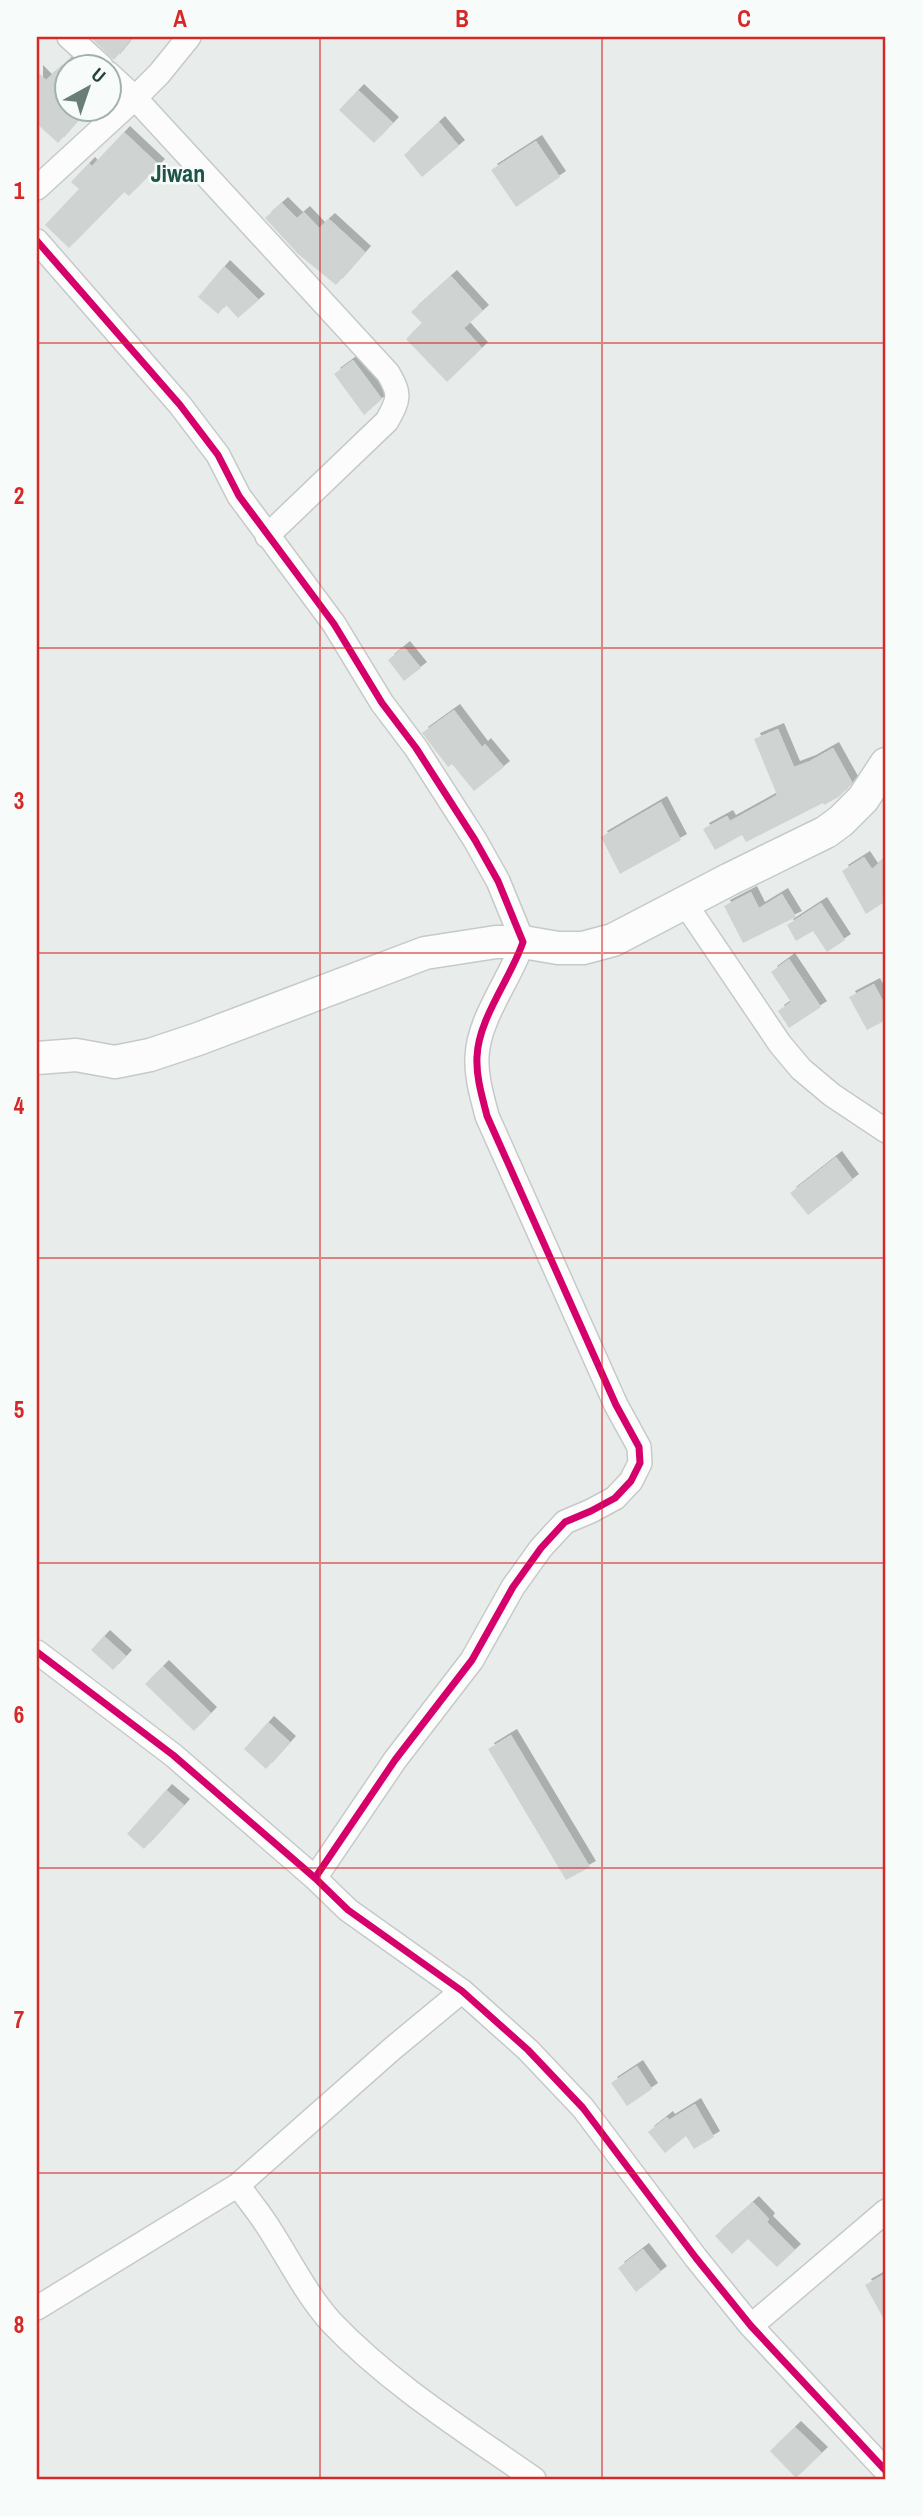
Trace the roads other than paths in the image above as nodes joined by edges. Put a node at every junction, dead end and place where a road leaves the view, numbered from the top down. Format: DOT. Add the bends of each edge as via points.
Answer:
graph roads {
  1 [pos="69,37"];
  2 [pos="189,37"];
  3 [pos="86,52"];
  4 [pos="122,86"];
  5 [pos="135,98"];
  6 [pos="37,188"];
  7 [pos="37,241"];
  8 [pos="267,536"];
  9 [pos="886,764"];
  10 [pos="684,902"];
  11 [pos="523,942"];
  12 [pos="37,1058"];
  13 [pos="886,1131"];
  14 [pos="37,1652"];
  15 [pos="315,1878"];
  16 [pos="462,1991"];
  17 [pos="238,2185"];
  18 [pos="886,2211"];
  19 [pos="37,2308"];
  20 [pos="751,2326"];
  21 [pos="886,2471"];
  22 [pos="534,2479"];
  1 -- 3 [label="street"];
  2 -- 5 [label="street"];
  4 -- 5 [label="street"];
  5 -- 6 [label="street"];
  5 -- 8 [label="street" via="397,388 398,401 387,421"];
  7 -- 8 [label="street" via="180,405 218,455"];
  8 -- 11 [label="street" via="334,624 454,807 498,881"];
  9 -- 10 [label="street" via="863,799 826,832"];
  10 -- 11 [label="street" via="612,940 583,948"];
  10 -- 13 [label="street" via="801,1069"];
  11 -- 12 [label="street" via="425,953 150,1055 115,1062 76,1055"];
  11 -- 15 [label="street" via="484,1026 477,1055 478,1080 487,1116 639,1447 640,1463 615,1498 565,1522 541,1548 472,1660 395,1760"];
  14 -- 15 [label="street" via="173,1755"];
  15 -- 16 [label="street" via="348,1910"];
  16 -- 17 [label="street"];
  16 -- 20 [label="street" via="583,2108"];
  17 -- 19 [label="street"];
  17 -- 22 [label="street" via="331,2321 384,2370"];
  18 -- 20 [label="street"];
  20 -- 21 [label="street"];
}
